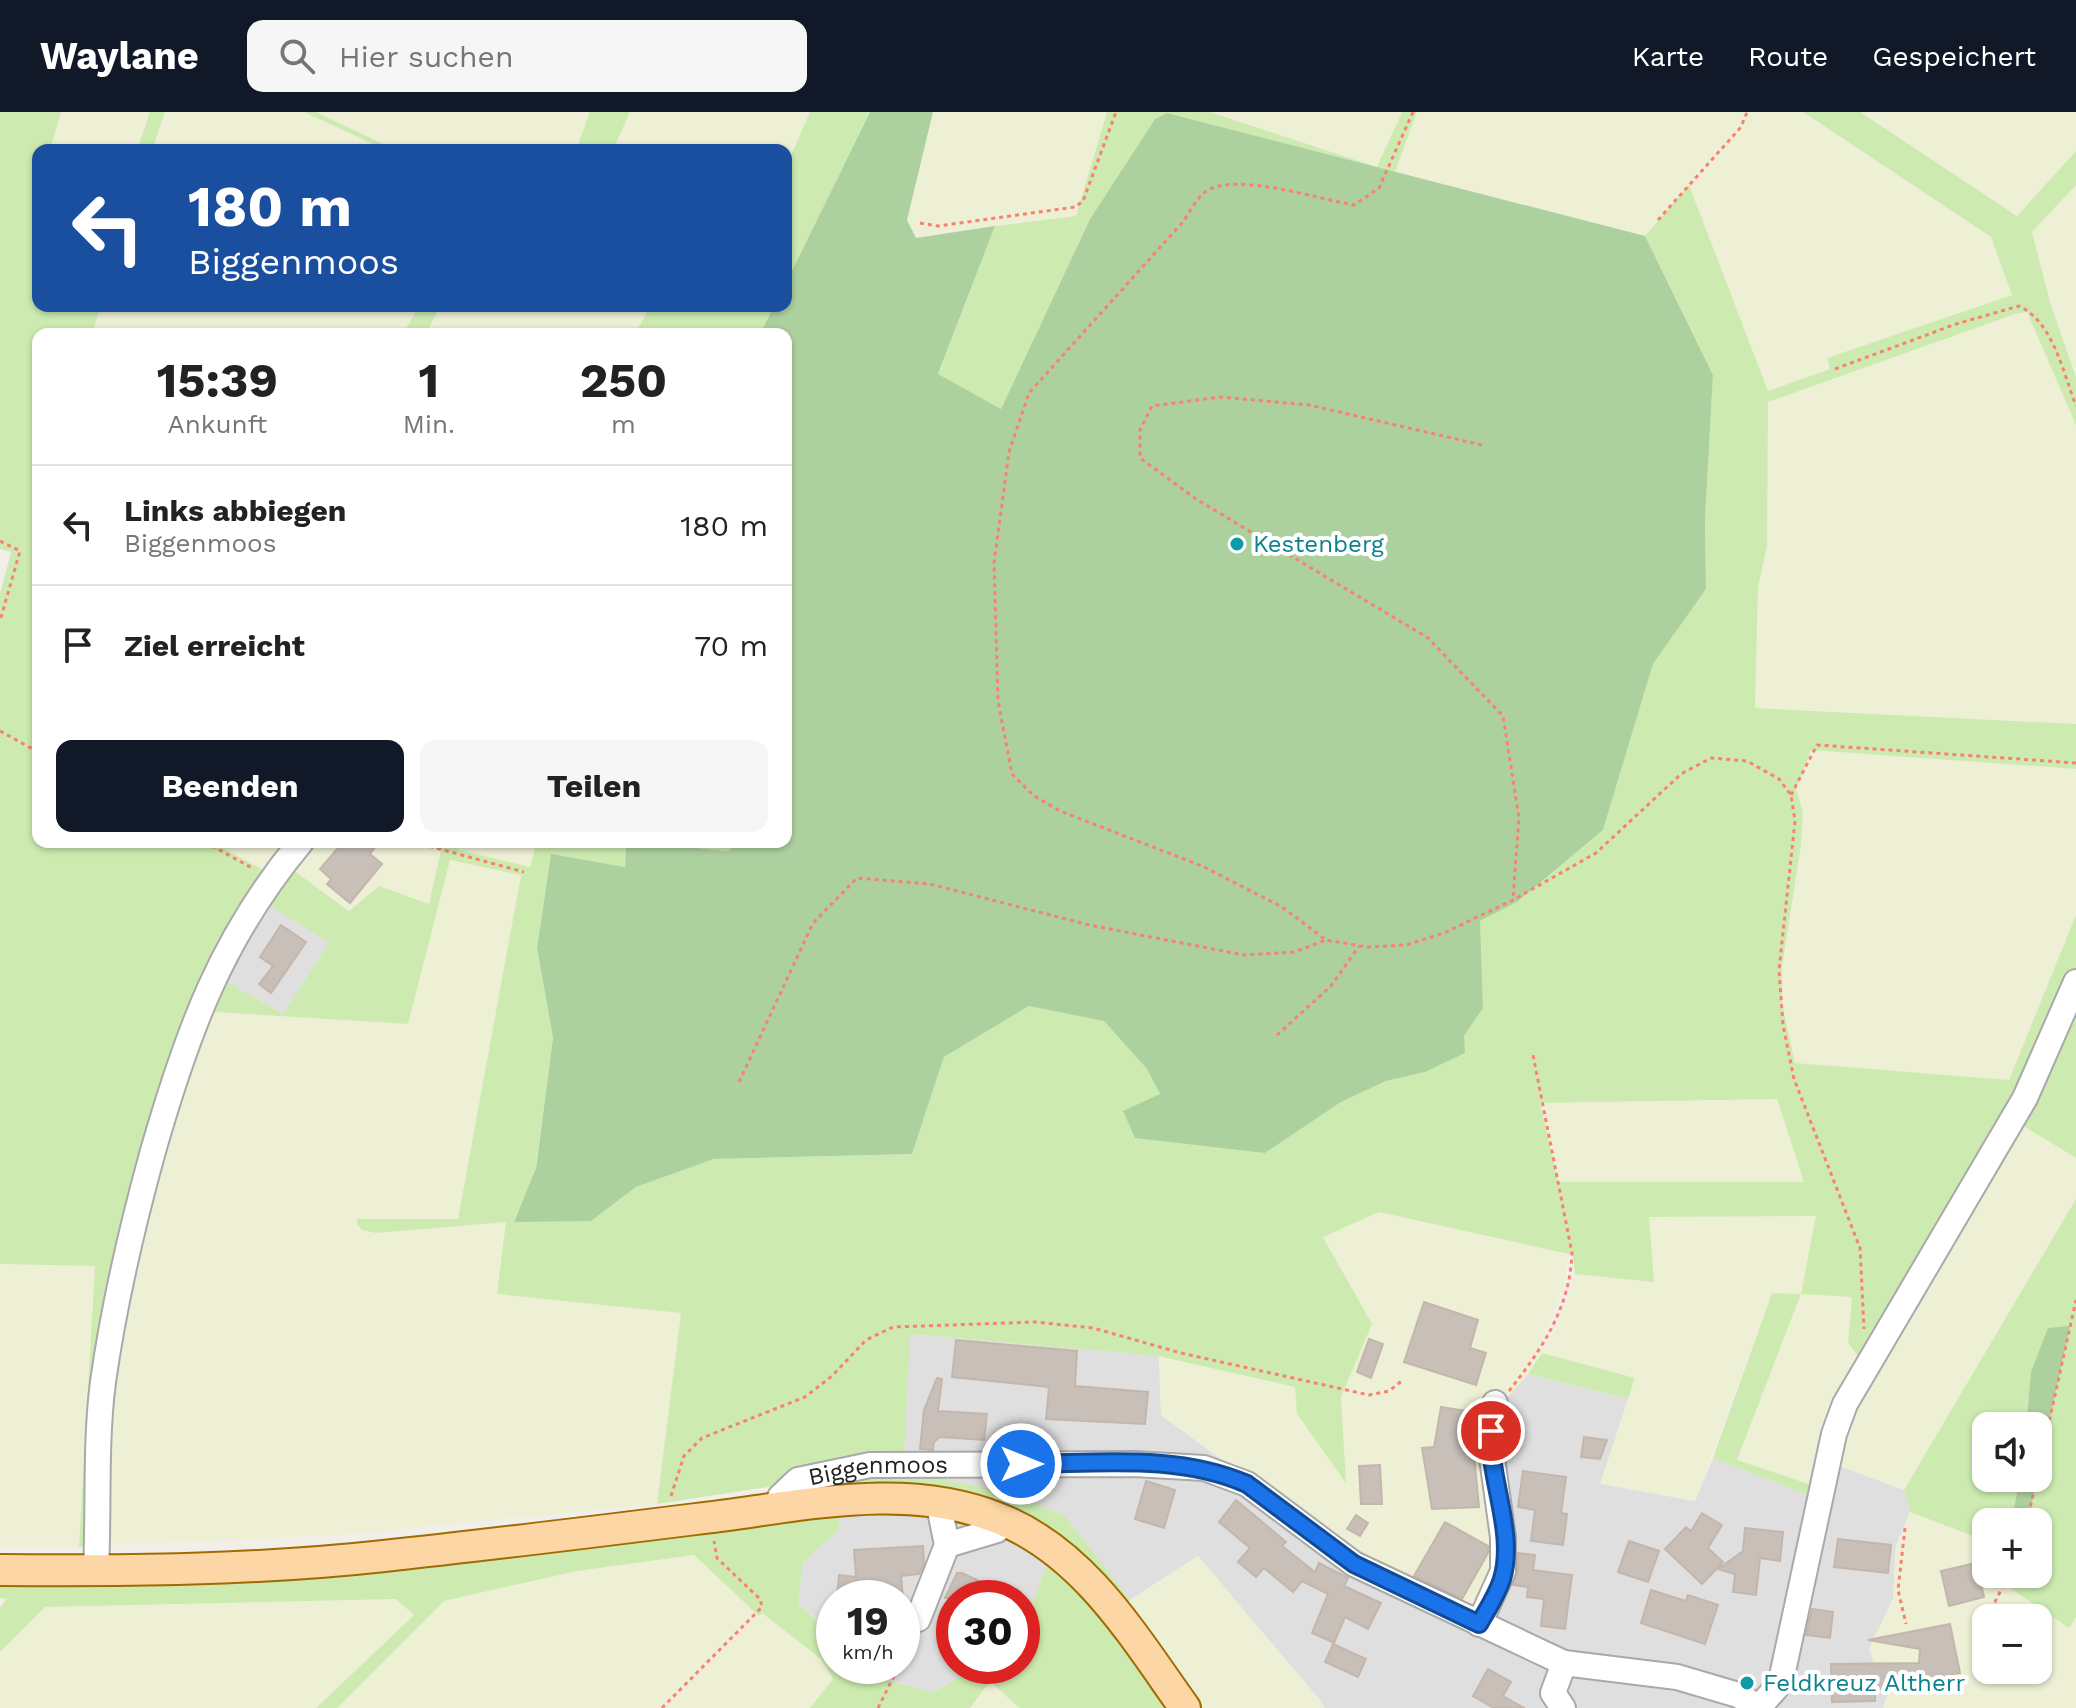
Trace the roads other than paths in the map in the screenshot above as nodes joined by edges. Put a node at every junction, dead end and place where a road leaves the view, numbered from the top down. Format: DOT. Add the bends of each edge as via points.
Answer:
graph roads {
  1 [pos="296,848"];
  2 [pos="2076,982"];
  3 [pos="1495,1403"];
  4 [pos="938,1501"];
  5 [pos="785,1508"];
  6 [pos="1007,1522"];
  7 [pos="947,1545"];
  8 [pos="0,1570"];
  9 [pos="96,1570"];
  10 [pos="920,1614"];
  11 [pos="1479,1624"];
  12 [pos="1564,1663"];
  13 [pos="1552,1703"];
  14 [pos="1759,1707"];
  15 [pos="1185,1708"];
  1 -- 9 [label="street" via="270,879 198,1008 140,1199 103,1383"];
  2 -- 14 [label="street, Biggenmoos" via="2025,1098 1845,1404 1782,1676"];
  3 -- 11 [label="street" via="1490,1444 1503,1571"];
  4 -- 5 [label="main road" via="885,1498"];
  4 -- 6 [label="main road"];
  4 -- 7 [label="street"];
  5 -- 9 [label="main road" via="350,1560"];
  5 -- 11 [label="street, Biggenmoos" via="782,1492 798,1480 870,1465 1193,1466 1247,1484 1354,1564"];
  6 -- 7 [label="street"];
  6 -- 15 [label="main road" via="1044,1542 1082,1574"];
  7 -- 10 [label="street"];
  8 -- 9 [label="main road"];
  11 -- 12 [label="street, Biggenmoos"];
  12 -- 13 [label="street"];
  12 -- 14 [label="street, Biggenmoos" via="1677,1677 1738,1695"];
}
